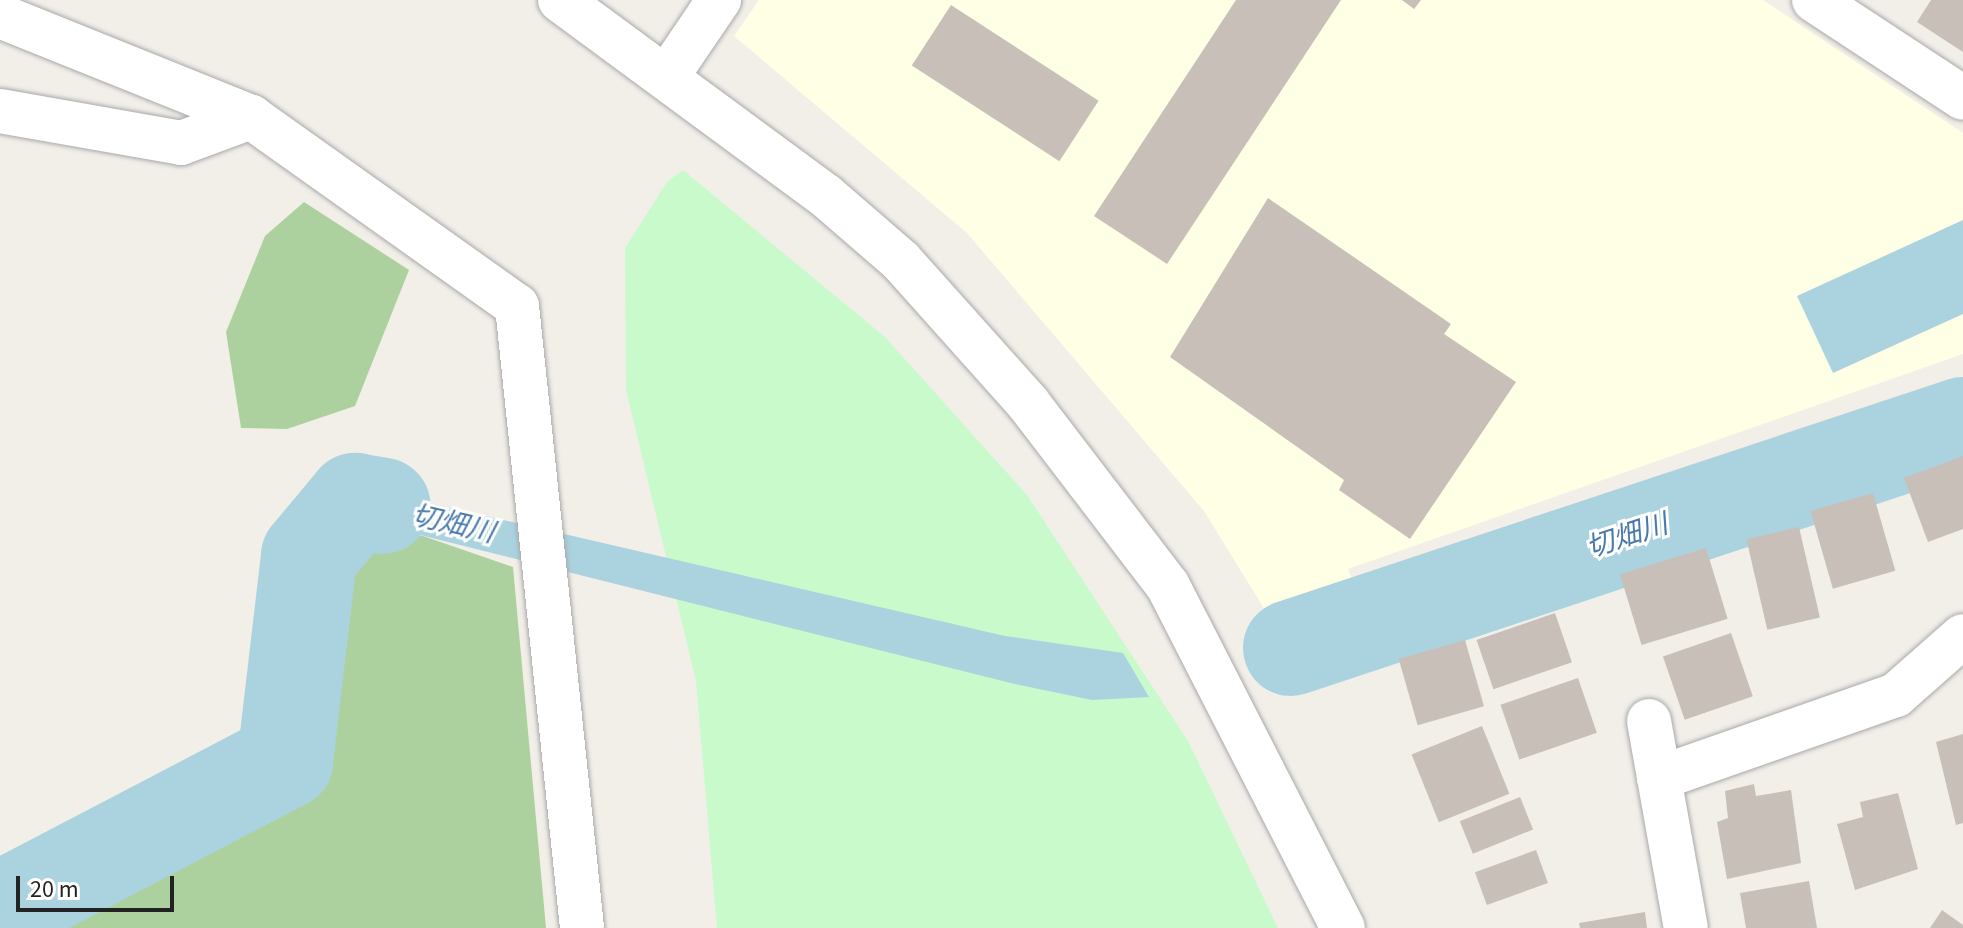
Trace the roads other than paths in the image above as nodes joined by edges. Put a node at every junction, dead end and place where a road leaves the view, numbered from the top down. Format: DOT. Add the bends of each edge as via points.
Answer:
graph roads {
  1 [pos="560,0"];
  2 [pos="719,0"];
  3 [pos="1814,0"];
  4 [pos="0,16"];
  5 [pos="668,75"];
  6 [pos="1963,98"];
  7 [pos="0,111"];
  8 [pos="251,117"];
  9 [pos="1963,636"];
  10 [pos="1649,721"];
  11 [pos="1659,778"];
  12 [pos="582,928"];
  13 [pos="1343,928"];
  14 [pos="1686,928"];
  1 -- 5 [label="street"];
  2 -- 5 [label="street"];
  3 -- 6 [label="street"];
  4 -- 8 [label="street"];
  5 -- 13 [label="street" via="901,261 1094,484 1199,638"];
  7 -- 8 [label="street" via="181,143"];
  8 -- 12 [label="street" via="517,306"];
  9 -- 11 [label="street" via="1896,695"];
  10 -- 11 [label="street"];
  11 -- 14 [label="street"];
}
